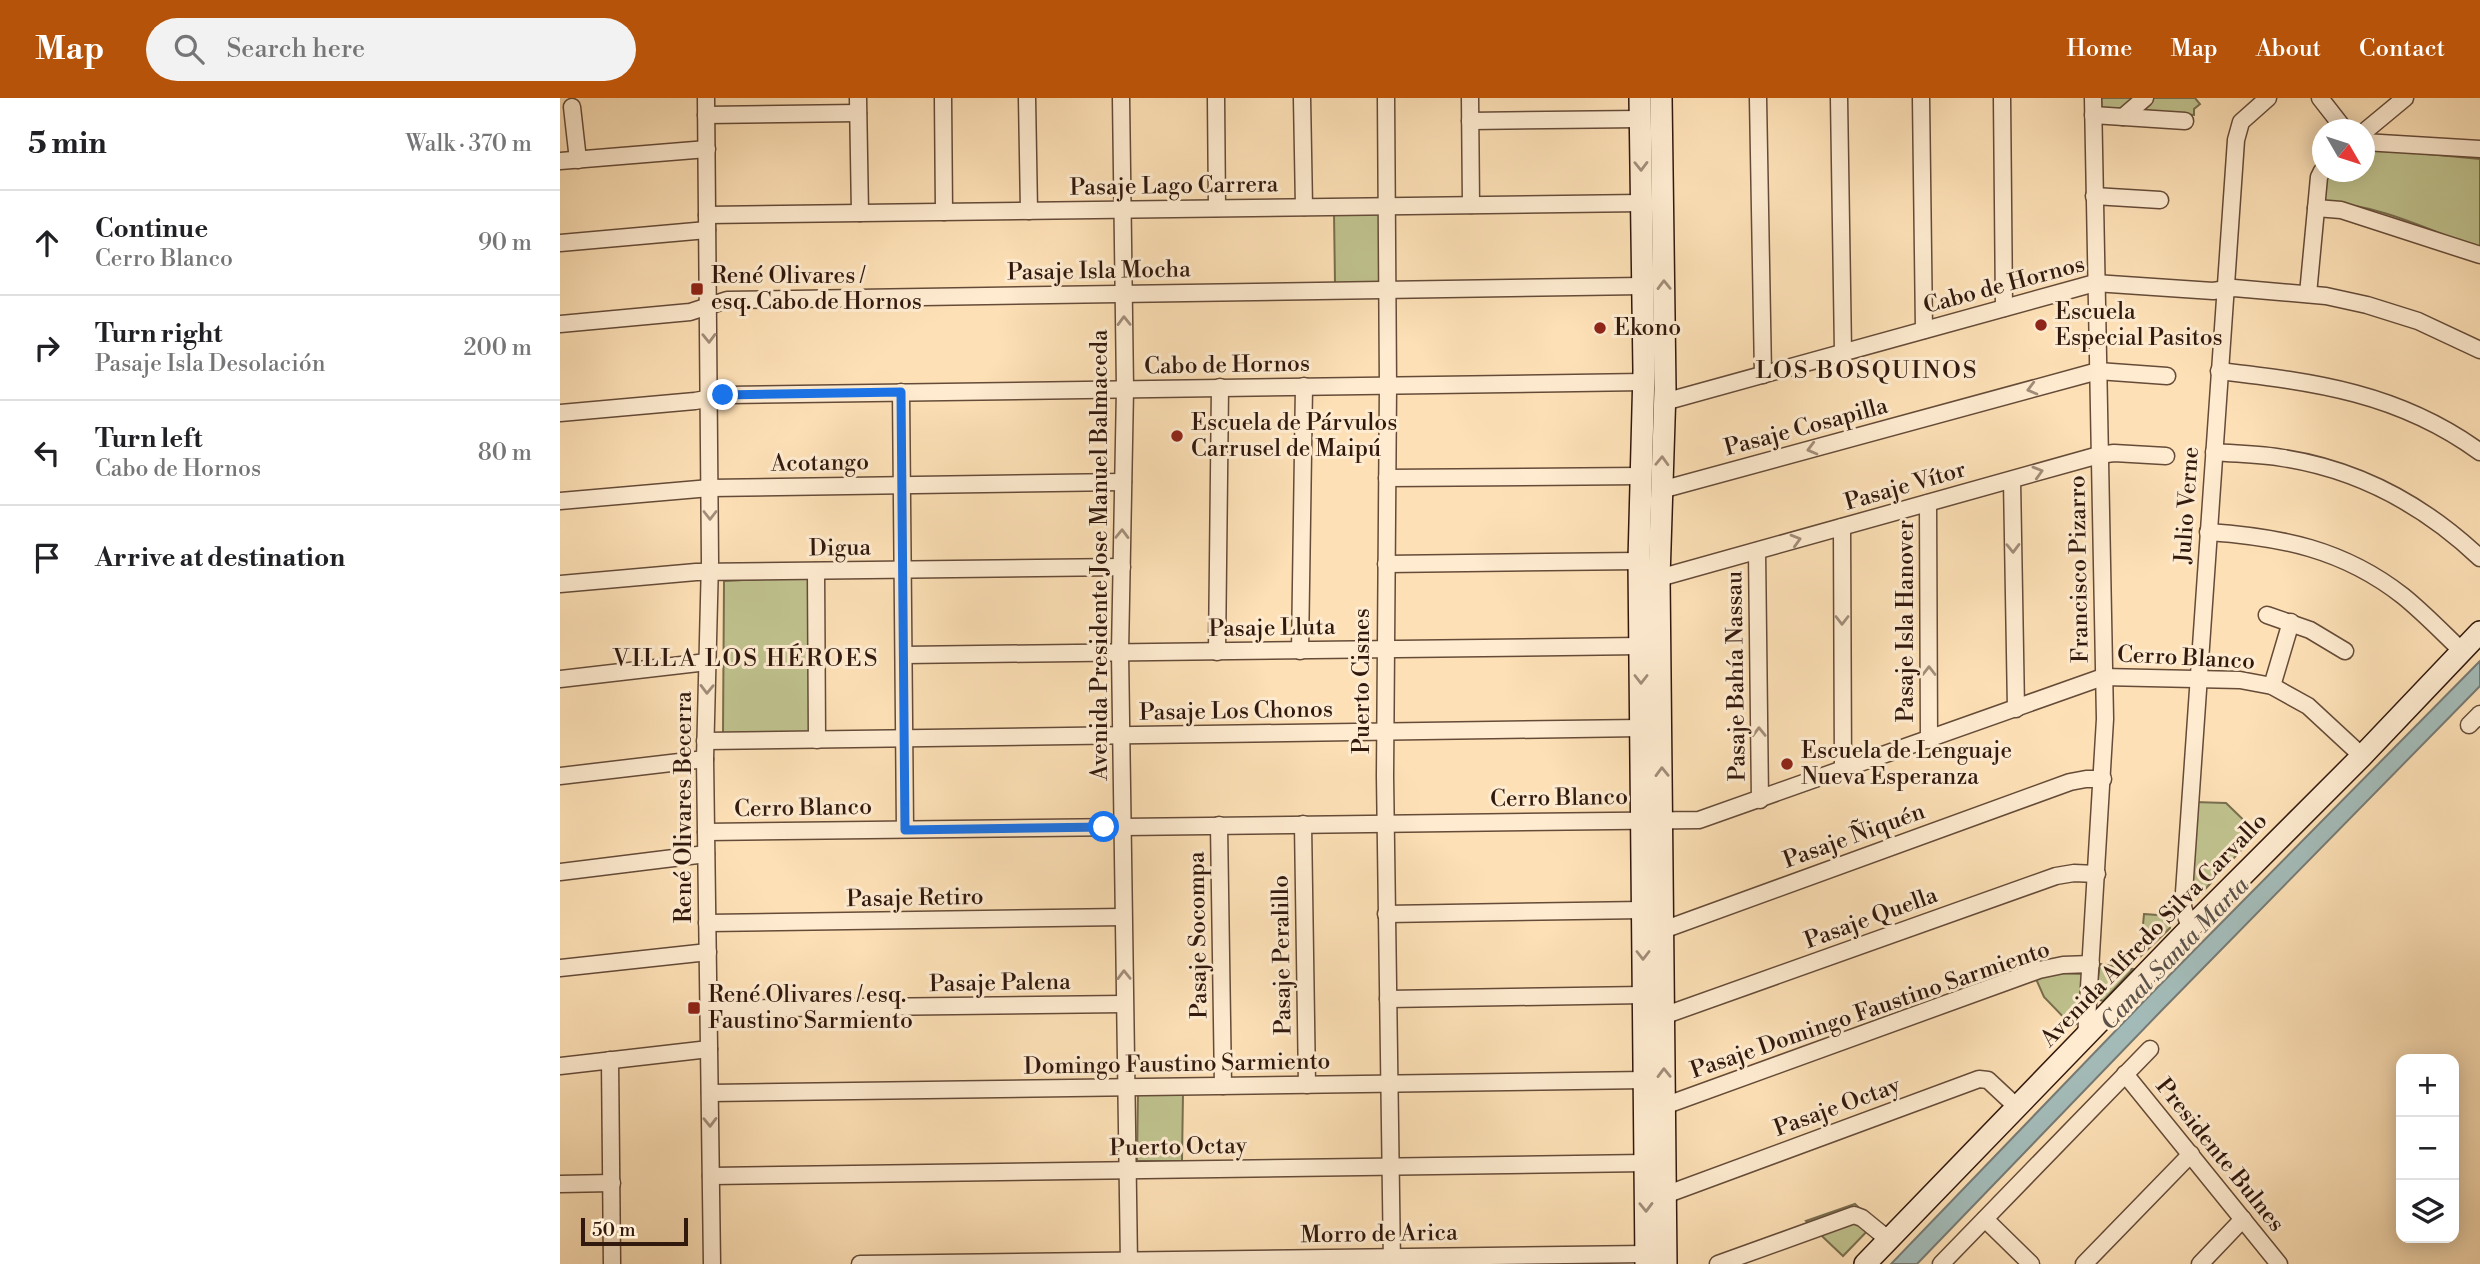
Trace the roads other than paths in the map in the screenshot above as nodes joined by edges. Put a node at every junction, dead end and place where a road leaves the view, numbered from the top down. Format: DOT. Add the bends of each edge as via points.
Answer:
graph roads {
  1 [pos="706,98"];
  2 [pos="943,98"];
  3 [pos="1027,98"];
  4 [pos="1121,98"];
  5 [pos="1216,98"];
  6 [pos="1302,98"];
  7 [pos="1386,98"];
  8 [pos="1470,98"];
  9 [pos="1661,98"];
  10 [pos="1758,98"];
  11 [pos="1839,98"];
  12 [pos="1921,98"];
  13 [pos="2002,98"];
  14 [pos="2093,98"];
  15 [pos="2146,98"];
  16 [pos="2269,98"];
  17 [pos="2320,98"];
  18 [pos="2405,98"];
  19 [pos="858,106"];
  20 [pos="572,107"];
  21 [pos="1640,108"];
  22 [pos="706,115"];
  23 [pos="2093,115"];
  24 [pos="2123,117"];
  25 [pos="2336,119"];
  26 [pos="1470,121"];
  27 [pos="2185,121"];
  28 [pos="2375,123"];
  29 [pos="2375,143"];
  30 [pos="706,149"];
  31 [pos="2480,149"];
  32 [pos="578,160"];
  33 [pos="560,161"];
  34 [pos="2319,182"];
  35 [pos="2094,196"];
  36 [pos="2160,200"];
  37 [pos="1642,203"];
  38 [pos="1471,205"];
  39 [pos="1387,206"];
  40 [pos="1304,207"];
  41 [pos="1217,208"];
  42 [pos="2316,208"];
  43 [pos="1123,210"];
  44 [pos="1029,211"];
  45 [pos="944,212"];
  46 [pos="860,213"];
  47 [pos="707,223"];
  48 [pos="560,243"];
  49 [pos="2480,255"];
  50 [pos="2095,283"];
  51 [pos="1642,286"];
  52 [pos="1388,290"];
  53 [pos="2225,290"];
  54 [pos="1124,294"];
  55 [pos="2308,294"];
  56 [pos="708,306"];
  57 [pos="2004,308"];
  58 [pos="560,324"];
  59 [pos="1924,330"];
  60 [pos="2480,350"];
  61 [pos="1843,352"];
  62 [pos="2098,371"];
  63 [pos="2219,371"];
  64 [pos="1763,374"];
  65 [pos="2168,376"];
  66 [pos="1644,382"];
  67 [pos="1304,386"];
  68 [pos="1388,386"];
  69 [pos="1220,387"];
  70 [pos="1125,389"];
  71 [pos="901,392"];
  72 [pos="709,398"];
  73 [pos="1664,402"];
  74 [pos="560,413"];
  75 [pos="2214,452"];
  76 [pos="2480,452"];
  77 [pos="2099,455"];
  78 [pos="2166,456"];
  79 [pos="1641,476"];
  80 [pos="1387,478"];
  81 [pos="2012,480"];
  82 [pos="1123,482"];
  83 [pos="902,485"];
  84 [pos="710,488"];
  85 [pos="1661,490"];
  86 [pos="560,501"];
  87 [pos="1928,503"];
  88 [pos="1842,527"];
  89 [pos="2208,532"];
  90 [pos="1757,551"];
  91 [pos="2480,558"];
  92 [pos="1639,561"];
  93 [pos="1386,564"];
  94 [pos="1122,567"];
  95 [pos="903,570"];
  96 [pos="816,571"];
  97 [pos="710,572"];
  98 [pos="1659,578"];
  99 [pos="560,584"];
  100 [pos="2267,615"];
  101 [pos="2291,622"];
  102 [pos="2480,632"];
  103 [pos="1640,646"];
  104 [pos="1384,649"];
  105 [pos="1300,651"];
  106 [pos="2345,651"];
  107 [pos="2462,651"];
  108 [pos="1120,652"];
  109 [pos="1217,652"];
  110 [pos="904,655"];
  111 [pos="707,662"];
  112 [pos="2103,677"];
  113 [pos="2198,678"];
  114 [pos="560,679"];
  115 [pos="2272,686"];
  116 [pos="2016,709"];
  117 [pos="1641,728"];
  118 [pos="1385,732"];
  119 [pos="1121,736"];
  120 [pos="904,738"];
  121 [pos="817,740"];
  122 [pos="1929,740"];
  123 [pos="705,741"];
  124 [pos="2362,756"];
  125 [pos="705,759"];
  126 [pos="1843,770"];
  127 [pos="560,776"];
  128 [pos="2103,779"];
  129 [pos="1760,800"];
  130 [pos="1652,821"];
  131 [pos="1385,823"];
  132 [pos="1303,824"];
  133 [pos="1219,825"];
  134 [pos="1121,827"];
  135 [pos="905,830"];
  136 [pos="706,832"];
  137 [pos="706,854"];
  138 [pos="560,872"];
  139 [pos="2097,874"];
  140 [pos="1643,910"];
  141 [pos="1387,914"];
  142 [pos="1123,917"];
  143 [pos="707,923"];
  144 [pos="2190,928"];
  145 [pos="1663,930"];
  146 [pos="708,952"];
  147 [pos="2091,964"];
  148 [pos="560,968"];
  149 [pos="1643,995"];
  150 [pos="1388,999"];
  151 [pos="1124,1004"];
  152 [pos="709,1009"];
  153 [pos="1663,1016"];
  154 [pos="2086,1038"];
  155 [pos="709,1049"];
  156 [pos="2150,1049"];
  157 [pos="611,1060"];
  158 [pos="560,1066"];
  159 [pos="2126,1074"];
  160 [pos="1644,1080"];
  161 [pos="1389,1084"];
  162 [pos="1307,1085"];
  163 [pos="1223,1086"];
  164 [pos="1126,1087"];
  165 [pos="710,1093"];
  166 [pos="1664,1106"];
  167 [pos="2018,1108"];
  168 [pos="2191,1154"];
  169 [pos="1645,1163"];
  170 [pos="1391,1167"];
  171 [pos="1127,1171"];
  172 [pos="711,1176"];
  173 [pos="612,1183"];
  174 [pos="560,1184"];
  175 [pos="1665,1195"];
  176 [pos="1985,1219"];
  177 [pos="2243,1219"];
  178 [pos="1889,1240"];
  179 [pos="1646,1259"];
  180 [pos="1392,1261"];
  181 [pos="1129,1262"];
  182 [pos="612,1264"];
  183 [pos="712,1264"];
  184 [pos="860,1264"];
  185 [pos="1666,1264"];
  186 [pos="1718,1264"];
  187 [pos="1865,1264"];
  188 [pos="1941,1264"];
  189 [pos="2031,1264"];
  190 [pos="2084,1264"];
  191 [pos="2200,1264"];
  192 [pos="2279,1264"];
  1 -- 22 [label="street, René Olivares Becerra"];
  2 -- 45 [label="street"];
  3 -- 44 [label="street"];
  4 -- 43 [label="street, Avenida Presidente Jose Manuel Balmaceda"];
  5 -- 41 [label="street"];
  6 -- 40 [label="street"];
  7 -- 39 [label="street, Puerto Cisnes"];
  8 -- 26 [label="street"];
  73 -- 9 [label="street, one-way"];
  10 -- 64 [label="street"];
  11 -- 61 [label="street"];
  12 -- 59 [label="street"];
  13 -- 57 [label="street"];
  14 -- 23 [label="street, Francisco Pizarro"];
  15 -- 24 [label="street"];
  16 -- 53 [label="street, Julio Verne" via="2241,122 2236,134"];
  17 -- 25 [label="street"];
  18 -- 28 [label="street"];
  19 -- 22 [label="street"];
  19 -- 46 [label="street"];
  20 -- 32 [label="street"];
  21 -- 26 [label="street"];
  21 -- 37 [label="street, one-way"];
  22 -- 30 [label="street, René Olivares Becerra"];
  23 -- 24 [label="street"];
  23 -- 35 [label="street, Francisco Pizarro"];
  24 -- 27 [label="street"];
  26 -- 38 [label="street"];
  29 -- 31 [label="street"];
  30 -- 32 [label="street"];
  30 -- 47 [label="street, René Olivares Becerra"];
  32 -- 33 [label="street"];
  34 -- 42 [label="street"];
  35 -- 36 [label="street"];
  35 -- 50 [label="street, Francisco Pizarro"];
  37 -- 38 [label="street, Pasaje Lago Carrera"];
  37 -- 51 [label="street"];
  38 -- 39 [label="street, Pasaje Lago Carrera"];
  39 -- 40 [label="street, Pasaje Lago Carrera"];
  39 -- 52 [label="street, Puerto Cisnes"];
  40 -- 41 [label="street, Pasaje Lago Carrera"];
  41 -- 43 [label="street, Pasaje Lago Carrera"];
  42 -- 49 [label="street" via="2341,210"];
  42 -- 55 [label="street"];
  43 -- 44 [label="street, Pasaje Lago Carrera"];
  43 -- 54 [label="street, Avenida Presidente Jose Manuel Balmaceda"];
  44 -- 45 [label="street, Pasaje Lago Carrera"];
  45 -- 46 [label="street, Pasaje Lago Carrera"];
  46 -- 47 [label="street, Pasaje Lago Carrera"];
  47 -- 48 [label="street, Pasaje Lago Carrera"];
  47 -- 56 [label="street, René Olivares Becerra"];
  50 -- 53 [label="street, Cabo de Hornos"];
  50 -- 57 [label="street, Cabo de Hornos"];
  50 -- 62 [label="street, Francisco Pizarro"];
  51 -- 52 [label="street, Pasaje Isla Mocha"];
  51 -- 66 [label="street"];
  52 -- 54 [label="street, Pasaje Isla Mocha"];
  52 -- 68 [label="street, Puerto Cisnes"];
  53 -- 55 [label="street, Cabo de Hornos"];
  53 -- 63 [label="street, Julio Verne"];
  54 -- 56 [label="street, Pasaje Isla Mocha" via="727,300"];
  70 -- 54 [label="street, Avenida Presidente Jose Manuel Balmaceda, one-way"];
  55 -- 60 [label="street, Cabo de Hornos" via="2389,311"];
  56 -- 58 [label="street, Pasaje Isla Mocha" via="690,312"];
  56 -- 72 [label="street, René Olivares Becerra, one-way"];
  57 -- 59 [label="street, Cabo de Hornos"];
  59 -- 61 [label="street, Cabo de Hornos"];
  61 -- 64 [label="street, Cabo de Hornos"];
  62 -- 65 [label="street, Pasaje Cosapilla"];
  62 -- 77 [label="street, Francisco Pizarro"];
  62 -- 85 [label="street, Pasaje Cosapilla, one-way"];
  63 -- 75 [label="street, Julio Verne"];
  63 -- 76 [label="street" via="2317,383 2375,398 2427,420"];
  64 -- 73 [label="street, Cabo de Hornos"];
  66 -- 68 [label="street, Cabo de Hornos"];
  66 -- 79 [label="street"];
  67 -- 68 [label="street, Cabo de Hornos"];
  67 -- 69 [label="street, Cabo de Hornos"];
  67 -- 105 [label="street"];
  68 -- 80 [label="street, Puerto Cisnes"];
  69 -- 70 [label="street, Cabo de Hornos"];
  69 -- 109 [label="street"];
  70 -- 71 [label="street, Cabo de Hornos"];
  70 -- 82 [label="street, Avenida Presidente Jose Manuel Balmaceda"];
  71 -- 72 [label="street, Cabo de Hornos"];
  71 -- 83 [label="street"];
  72 -- 74 [label="street, Cabo de Hornos"];
  72 -- 84 [label="street, René Olivares Becerra"];
  85 -- 73 [label="street, one-way"];
  75 -- 89 [label="street, Julio Verne"];
  75 -- 91 [label="street" via="2280,457 2328,467 2374,484 2434,518"];
  77 -- 78 [label="street, Pasaje Vítor"];
  81 -- 77 [label="street, Pasaje Vítor, one-way"];
  77 -- 112 [label="street, Francisco Pizarro"];
  79 -- 80 [label="street"];
  79 -- 92 [label="street"];
  80 -- 93 [label="street, Puerto Cisnes"];
  81 -- 87 [label="street, Pasaje Vítor"];
  81 -- 116 [label="street, one-way"];
  82 -- 83 [label="street, Acotango"];
  94 -- 82 [label="street, Avenida Presidente Jose Manuel Balmaceda, one-way"];
  83 -- 84 [label="street, Acotango"];
  83 -- 95 [label="street"];
  84 -- 86 [label="street, Acotango"];
  84 -- 97 [label="street, René Olivares Becerra, one-way"];
  85 -- 98 [label="street"];
  87 -- 88 [label="street, Pasaje Vítor"];
  122 -- 87 [label="street, Pasaje Isla Hanover, one-way"];
  90 -- 88 [label="street, Pasaje Vítor, one-way"];
  88 -- 126 [label="street, one-way"];
  89 -- 107 [label="street" via="2291,541 2341,559 2402,595"];
  89 -- 113 [label="street, Julio Verne"];
  90 -- 98 [label="street, Pasaje Vítor"];
  129 -- 90 [label="street, Pasaje Bahía Nassau, one-way"];
  92 -- 93 [label="street"];
  92 -- 103 [label="street"];
  93 -- 104 [label="street, Puerto Cisnes"];
  94 -- 95 [label="street, Digua"];
  94 -- 108 [label="street, Avenida Presidente Jose Manuel Balmaceda"];
  95 -- 96 [label="street, Digua"];
  95 -- 110 [label="street"];
  96 -- 97 [label="street, Digua"];
  96 -- 121 [label="street"];
  97 -- 99 [label="street, Digua"];
  97 -- 111 [label="street, René Olivares Becerra"];
  130 -- 98 [label="street, one-way"];
  100 -- 101 [label="street"];
  101 -- 106 [label="street"];
  101 -- 115 [label="street"];
  102 -- 107 [label="street, Avenida Alfredo Silva Carvallo"];
  103 -- 104 [label="street, Pasaje Lluta"];
  103 -- 117 [label="street, one-way"];
  104 -- 105 [label="street, Pasaje Lluta"];
  104 -- 118 [label="street, Puerto Cisnes"];
  105 -- 109 [label="street, Pasaje Lluta"];
  107 -- 124 [label="street, Avenida Alfredo Silva Carvallo"];
  108 -- 109 [label="street, Pasaje Lluta"];
  108 -- 110 [label="street, Pasaje Lluta"];
  108 -- 119 [label="street, Avenida Presidente Jose Manuel Balmaceda"];
  110 -- 120 [label="street"];
  111 -- 114 [label="street"];
  111 -- 123 [label="street, René Olivares Becerra, one-way"];
  112 -- 113 [label="street, Cerro Blanco"];
  112 -- 116 [label="street, Cerro Blanco"];
  112 -- 128 [label="street, Francisco Pizarro"];
  113 -- 115 [label="street, Cerro Blanco"];
  113 -- 144 [label="street, Julio Verne" via="2183,907"];
  115 -- 124 [label="street, Cerro Blanco" via="2308,706"];
  116 -- 122 [label="street, Cerro Blanco"];
  117 -- 118 [label="street, Pasaje Los Chonos"];
  117 -- 130 [label="street"];
  118 -- 119 [label="street, Pasaje Los Chonos"];
  118 -- 131 [label="street, Puerto Cisnes"];
  119 -- 120 [label="street, Pasaje Los Chonos"];
  119 -- 134 [label="street, Avenida Presidente Jose Manuel Balmaceda"];
  120 -- 121 [label="street, Pasaje Los Chonos"];
  120 -- 135 [label="street"];
  121 -- 123 [label="street, Pasaje Los Chonos"];
  122 -- 126 [label="street, Cerro Blanco"];
  123 -- 125 [label="street, René Olivares Becerra"];
  124 -- 144 [label="street, Avenida Alfredo Silva Carvallo"];
  125 -- 127 [label="street"];
  125 -- 136 [label="street, René Olivares Becerra"];
  126 -- 129 [label="street, Cerro Blanco"];
  128 -- 139 [label="street, Francisco Pizarro"];
  128 -- 145 [label="street, Pasaje Ñiquén" via="2070,782"];
  129 -- 130 [label="street, Cerro Blanco" via="1704,819"];
  130 -- 131 [label="street, Cerro Blanco"];
  130 -- 140 [label="street"];
  130 -- 145 [label="street"];
  131 -- 132 [label="street, Cerro Blanco"];
  131 -- 141 [label="street, Puerto Cisnes"];
  132 -- 133 [label="street, Cerro Blanco"];
  132 -- 162 [label="street, Pasaje Peralillo"];
  133 -- 134 [label="street, Cerro Blanco"];
  133 -- 163 [label="street, Pasaje Socompa"];
  134 -- 135 [label="street, Cerro Blanco"];
  134 -- 142 [label="street, Avenida Presidente Jose Manuel Balmaceda"];
  135 -- 136 [label="street, Cerro Blanco"];
  136 -- 137 [label="street, René Olivares Becerra"];
  137 -- 138 [label="street"];
  137 -- 143 [label="street, René Olivares Becerra"];
  139 -- 147 [label="street, Francisco Pizarro"];
  139 -- 153 [label="street, Pasaje Quella" via="2056,876"];
  140 -- 141 [label="street"];
  140 -- 149 [label="street, one-way"];
  141 -- 150 [label="street, Puerto Cisnes"];
  142 -- 143 [label="street, Pasaje Retiro"];
  151 -- 142 [label="street, Avenida Presidente Jose Manuel Balmaceda, one-way"];
  143 -- 146 [label="street, René Olivares Becerra"];
  144 -- 154 [label="street, Avenida Alfredo Silva Carvallo"];
  145 -- 153 [label="street"];
  146 -- 148 [label="street"];
  146 -- 152 [label="street, René Olivares Becerra"];
  147 -- 154 [label="street, Francisco Pizarro"];
  147 -- 166 [label="street, Pasaje Domingo Faustino Sarmiento" via="2039,970"];
  149 -- 150 [label="street"];
  149 -- 160 [label="street"];
  150 -- 161 [label="street, Puerto Cisnes"];
  151 -- 152 [label="street, Pasaje Palena"];
  151 -- 164 [label="street, Avenida Presidente Jose Manuel Balmaceda"];
  152 -- 155 [label="street, René Olivares Becerra"];
  166 -- 153 [label="street, one-way"];
  154 -- 167 [label="street, Avenida Alfredo Silva Carvallo"];
  155 -- 157 [label="street"];
  155 -- 165 [label="street, René Olivares Becerra"];
  156 -- 159 [label="street"];
  157 -- 158 [label="street"];
  157 -- 173 [label="street"];
  159 -- 168 [label="street, Presidente Bulnes"];
  159 -- 176 [label="street"];
  160 -- 161 [label="street, Domingo Faustino Sarmiento"];
  160 -- 169 [label="street"];
  161 -- 162 [label="street, Domingo Faustino Sarmiento"];
  161 -- 170 [label="street, Puerto Cisnes"];
  162 -- 163 [label="street, Domingo Faustino Sarmiento"];
  163 -- 164 [label="street, Domingo Faustino Sarmiento"];
  164 -- 165 [label="street, Domingo Faustino Sarmiento"];
  164 -- 171 [label="street, Avenida Presidente Jose Manuel Balmaceda"];
  165 -- 172 [label="street, René Olivares Becerra, one-way"];
  166 -- 175 [label="street"];
  167 -- 175 [label="street, Pasaje Octay" via="1988,1080 1979,1079"];
  167 -- 178 [label="street, Avenida Alfredo Silva Carvallo"];
  168 -- 177 [label="street, Presidente Bulnes"];
  168 -- 190 [label="street"];
  169 -- 170 [label="street, Puerto Octay"];
  169 -- 179 [label="street, one-way"];
  170 -- 171 [label="street, Puerto Octay"];
  170 -- 180 [label="street, Puerto Cisnes"];
  171 -- 172 [label="street, Puerto Octay"];
  171 -- 181 [label="street, Avenida Presidente Jose Manuel Balmaceda"];
  172 -- 183 [label="street, René Olivares Becerra"];
  173 -- 174 [label="street"];
  173 -- 182 [label="street"];
  175 -- 185 [label="street"];
  176 -- 188 [label="street"];
  176 -- 189 [label="street"];
  177 -- 191 [label="street"];
  177 -- 192 [label="street, Presidente Bulnes"];
  178 -- 186 [label="street" via="1854,1215"];
  178 -- 187 [label="street, Avenida Alfredo Silva Carvallo"];
  179 -- 180 [label="street, Morro de Arica"];
  180 -- 181 [label="street, Morro de Arica"];
  181 -- 184 [label="street, Morro de Arica"];
}
